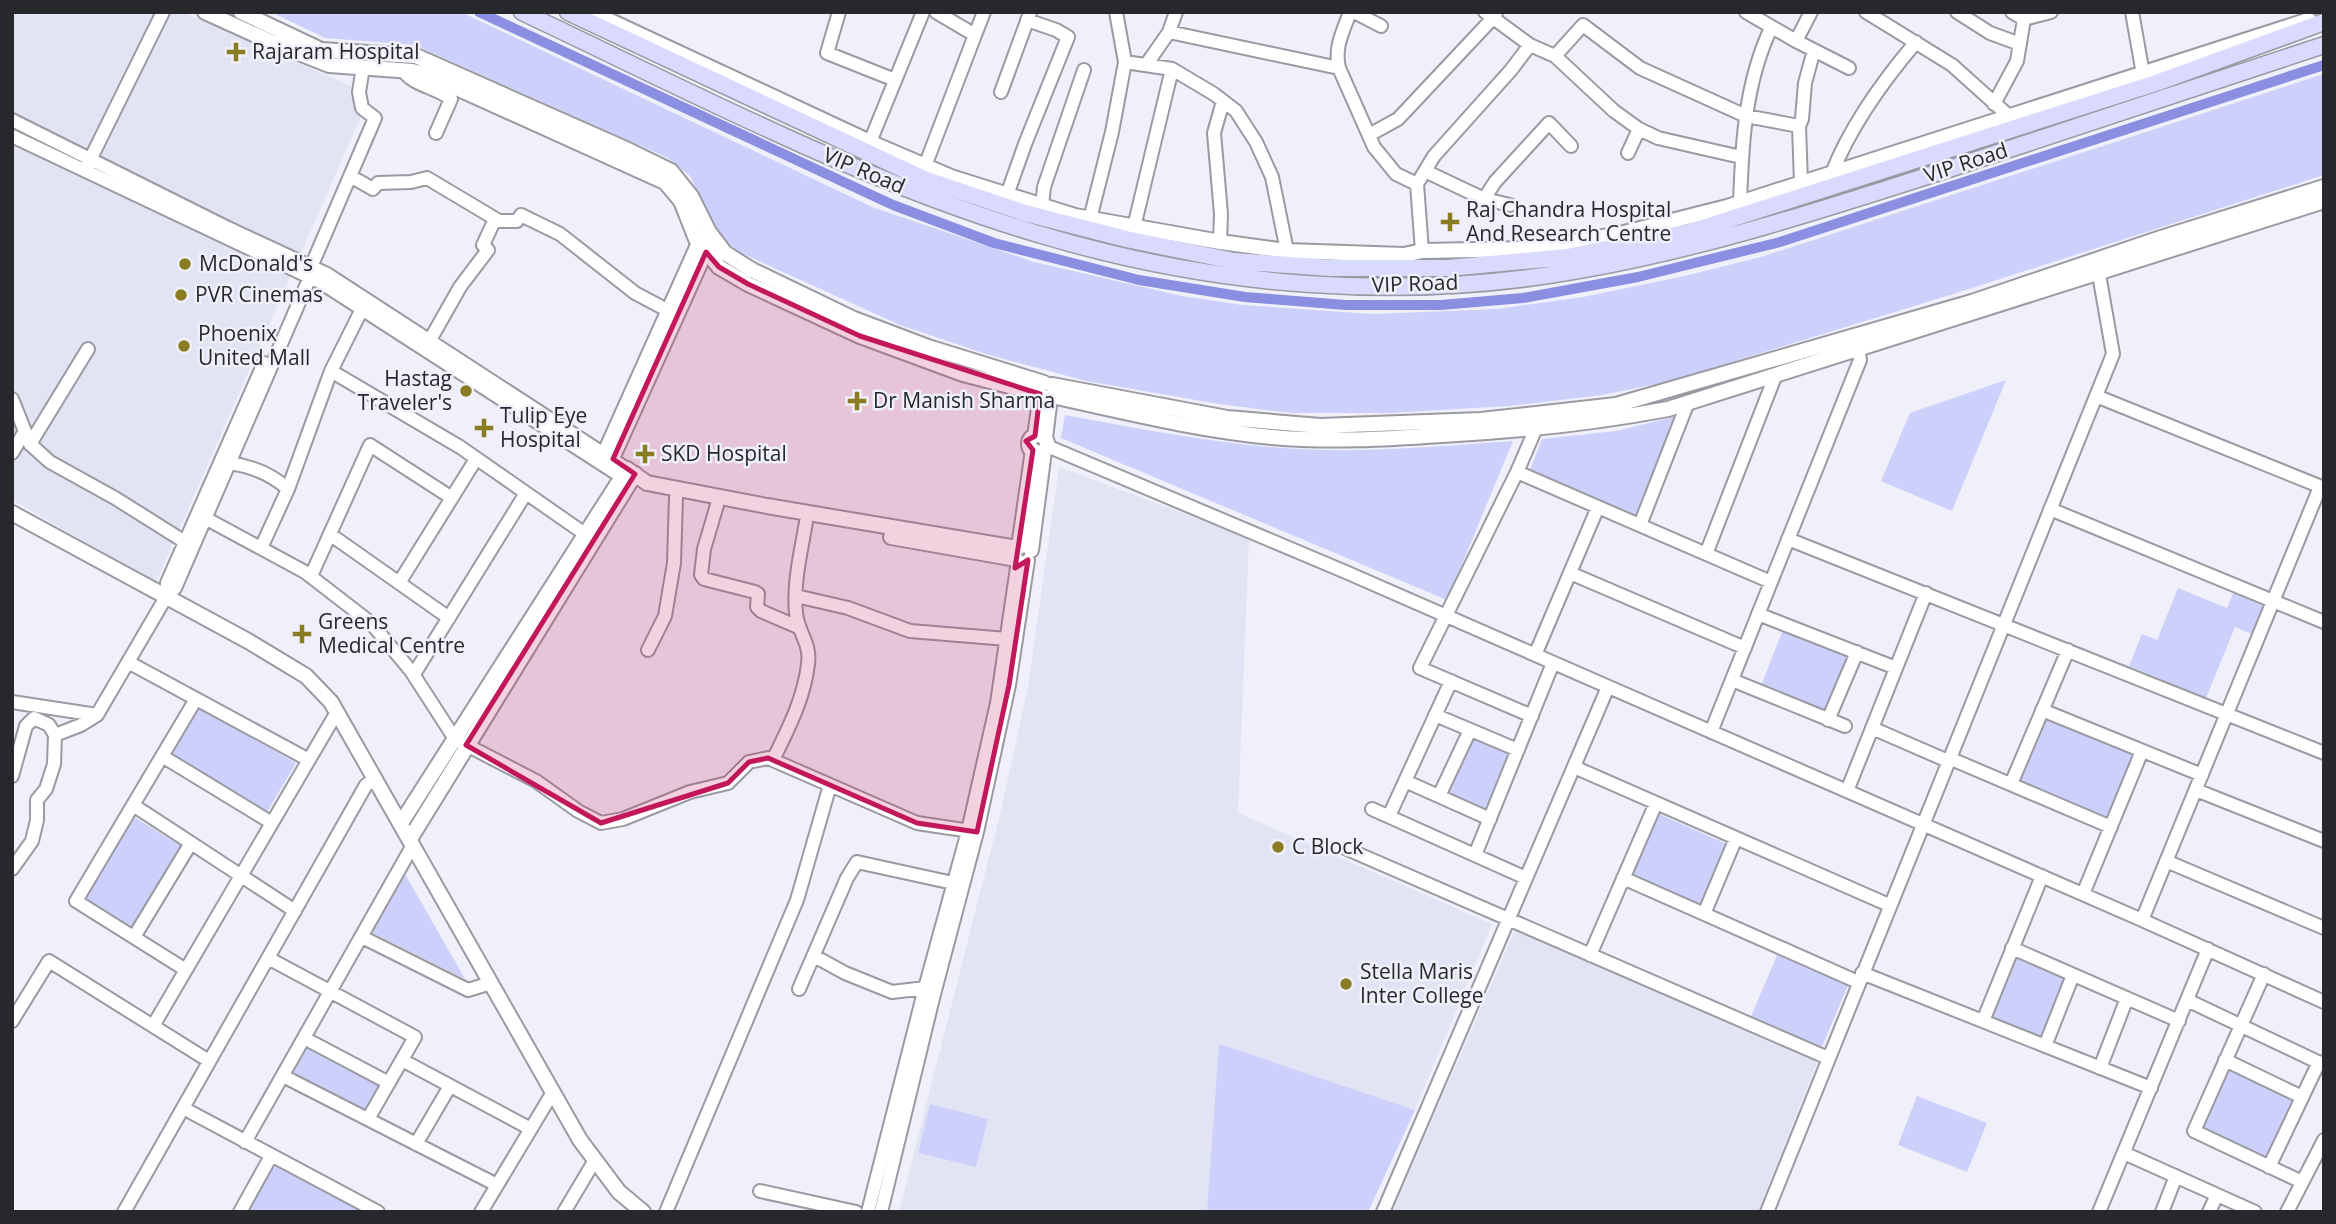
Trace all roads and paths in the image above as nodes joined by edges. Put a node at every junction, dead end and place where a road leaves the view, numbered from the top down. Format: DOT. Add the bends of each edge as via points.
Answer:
graph roads {
  1 [pos="163,12"];
  2 [pos="205,12"];
  3 [pos="241,12"];
  4 [pos="522,12"];
  5 [pos="568,12"];
  6 [pos="591,12"];
  7 [pos="839,12"];
  8 [pos="923,12"];
  9 [pos="936,12"];
  10 [pos="985,12"];
  11 [pos="1116,12"];
  12 [pos="1175,12"];
  13 [pos="1352,12"];
  14 [pos="1746,12"];
  15 [pos="1811,12"];
  16 [pos="1866,12"];
  17 [pos="1957,12"];
  18 [pos="2051,12"];
  19 [pos="2132,12"];
  20 [pos="1491,14"];
  21 [pos="2324,15"];
  22 [pos="1029,16"];
  23 [pos="2018,16"];
  24 [pos="614,17"];
  25 [pos="2300,17"];
  26 [pos="1584,19"];
  27 [pos="2324,22"];
  28 [pos="1381,26"];
  29 [pos="1771,28"];
  30 [pos="1169,32"];
  31 [pos="975,35"];
  32 [pos="1796,41"];
  33 [pos="1916,43"];
  34 [pos="2020,44"];
  35 [pos="2324,44"];
  36 [pos="1530,45"];
  37 [pos="1814,50"];
  38 [pos="1555,56"];
  39 [pos="1125,62"];
  40 [pos="394,65"];
  41 [pos="1146,65"];
  42 [pos="363,67"];
  43 [pos="1339,68"];
  44 [pos="1849,68"];
  45 [pos="1171,69"];
  46 [pos="1084,70"];
  47 [pos="2143,74"];
  48 [pos="895,80"];
  49 [pos="1001,92"];
  50 [pos="1223,101"];
  51 [pos="1994,104"];
  52 [pos="1746,116"];
  53 [pos="2010,117"];
  54 [pos="12,120"];
  55 [pos="1799,126"];
  56 [pos="1639,129"];
  57 [pos="436,133"];
  58 [pos="1369,135"];
  59 [pos="12,136"];
  60 [pos="870,142"];
  61 [pos="1571,146"];
  62 [pos="1628,153"];
  63 [pos="1741,157"];
  64 [pos="88,164"];
  65 [pos="925,166"];
  66 [pos="1425,171"];
  67 [pos="1832,173"];
  68 [pos="350,176"];
  69 [pos="1801,183"];
  70 [pos="1417,184"];
  71 [pos="2324,187"];
  72 [pos="1007,195"];
  73 [pos="1484,199"];
  74 [pos="2324,201"];
  75 [pos="1740,203"];
  76 [pos="1510,205"];
  77 [pos="1042,206"];
  78 [pos="495,219"];
  79 [pos="1090,219"];
  80 [pos="1133,227"];
  81 [pos="709,232"];
  82 [pos="1220,242"];
  83 [pos="702,247"];
  84 [pos="1287,251"];
  85 [pos="1422,251"];
  86 [pos="2098,266"];
  87 [pos="308,273"];
  88 [pos="362,309"];
  89 [pos="667,310"];
  90 [pos="430,340"];
  91 [pos="1858,348"];
  92 [pos="88,349"];
  93 [pos="654,354"];
  94 [pos="331,371"];
  95 [pos="1776,374"];
  96 [pos="1047,392"];
  97 [pos="2096,396"];
  98 [pos="12,399"];
  99 [pos="1688,402"];
  100 [pos="1536,428"];
  101 [pos="25,431"];
  102 [pos="30,444"];
  103 [pos="1041,444"];
  104 [pos="12,453"];
  105 [pos="476,459"];
  106 [pos="229,463"];
  107 [pos="617,468"];
  108 [pos="1517,472"];
  109 [pos="2322,488"];
  110 [pos="288,489"];
  111 [pos="526,493"];
  112 [pos="676,497"];
  113 [pos="452,498"];
  114 [pos="717,505"];
  115 [pos="1598,507"];
  116 [pos="2050,509"];
  117 [pos="12,513"];
  118 [pos="205,518"];
  119 [pos="806,522"];
  120 [pos="1640,525"];
  121 [pos="585,534"];
  122 [pos="331,535"];
  123 [pos="1788,539"];
  124 [pos="185,542"];
  125 [pos="261,548"];
  126 [pos="1021,554"];
  127 [pos="1706,554"];
  128 [pos="1570,573"];
  129 [pos="311,576"];
  130 [pos="1771,582"];
  131 [pos="399,583"];
  132 [pos="1926,593"];
  133 [pos="796,596"];
  134 [pos="166,597"];
  135 [pos="2273,601"];
  136 [pos="1758,614"];
  137 [pos="1446,617"];
  138 [pos="449,618"];
  139 [pos="2324,622"];
  140 [pos="2004,624"];
  141 [pos="798,627"];
  142 [pos="1007,639"];
  143 [pos="1745,648"];
  144 [pos="648,650"];
  145 [pos="2068,650"];
  146 [pos="1857,652"];
  147 [pos="1535,655"];
  148 [pos="128,662"];
  149 [pos="1553,663"];
  150 [pos="1896,668"];
  151 [pos="414,674"];
  152 [pos="1732,680"];
  153 [pos="1451,681"];
  154 [pos="1608,687"];
  155 [pos="196,699"];
  156 [pos="12,702"];
  157 [pos="2042,710"];
  158 [pos="337,712"];
  159 [pos="2227,714"];
  160 [pos="97,715"];
  161 [pos="1435,715"];
  162 [pos="1532,716"];
  163 [pos="1828,720"];
  164 [pos="1844,726"];
  165 [pos="1872,728"];
  166 [pos="1470,730"];
  167 [pos="1711,732"];
  168 [pos="55,735"];
  169 [pos="461,742"];
  170 [pos="1518,750"];
  171 [pos="2142,751"];
  172 [pos="2324,753"];
  173 [pos="162,756"];
  174 [pos="1948,759"];
  175 [pos="309,760"];
  176 [pos="773,760"];
  177 [pos="1574,767"];
  178 [pos="2202,775"];
  179 [pos="12,776"];
  180 [pos="376,779"];
  181 [pos="1405,781"];
  182 [pos="831,785"];
  183 [pos="2011,785"];
  184 [pos="2196,790"];
  185 [pos="1847,791"];
  186 [pos="1439,796"];
  187 [pos="1656,803"];
  188 [pos="133,805"];
  189 [pos="1372,809"];
  190 [pos="1389,816"];
  191 [pos="1490,819"];
  192 [pos="272,823"];
  193 [pos="401,823"];
  194 [pos="1922,824"];
  195 [pos="2111,827"];
  196 [pos="972,831"];
  197 [pos="1736,838"];
  198 [pos="2324,841"];
  199 [pos="412,842"];
  200 [pos="191,843"];
  201 [pos="1347,849"];
  202 [pos="1475,855"];
  203 [pos="2166,861"];
  204 [pos="12,869"];
  205 [pos="241,876"];
  206 [pos="2042,876"];
  207 [pos="1527,878"];
  208 [pos="1623,878"];
  209 [pos="953,883"];
  210 [pos="2083,894"];
  211 [pos="1889,905"];
  212 [pos="295,911"];
  213 [pos="1704,914"];
  214 [pos="1508,920"];
  215 [pos="2142,920"];
  216 [pos="2324,928"];
  217 [pos="134,937"];
  218 [pos="362,937"];
  219 [pos="2012,948"];
  220 [pos="2208,949"];
  221 [pos="814,956"];
  222 [pos="1590,956"];
  223 [pos="268,958"];
  224 [pos="186,970"];
  225 [pos="2264,974"];
  226 [pos="2073,975"];
  227 [pos="1860,978"];
  228 [pos="491,984"];
  229 [pos="925,988"];
  230 [pos="799,989"];
  231 [pos="330,992"];
  232 [pos="2127,999"];
  233 [pos="2188,1000"];
  234 [pos="2324,1002"];
  235 [pos="12,1021"];
  236 [pos="1983,1021"];
  237 [pos="2179,1021"];
  238 [pos="2241,1025"];
  239 [pos="153,1026"];
  240 [pos="304,1038"];
  241 [pos="2045,1046"];
  242 [pos="1828,1058"];
  243 [pos="402,1060"];
  244 [pos="2225,1060"];
  245 [pos="209,1061"];
  246 [pos="2321,1063"];
  247 [pos="2100,1068"];
  248 [pos="283,1076"];
  249 [pos="389,1083"];
  250 [pos="450,1086"];
  251 [pos="2151,1088"];
  252 [pos="552,1092"];
  253 [pos="2302,1097"];
  254 [pos="183,1108"];
  255 [pos="368,1119"];
  256 [pos="531,1129"];
  257 [pos="2324,1140"];
  258 [pos="245,1142"];
  259 [pos="416,1144"];
  260 [pos="2124,1153"];
  261 [pos="271,1156"];
  262 [pos="595,1160"];
  263 [pos="2269,1167"];
  264 [pos="2176,1176"];
  265 [pos="2302,1182"];
  266 [pos="497,1185"];
  267 [pos="760,1191"];
  268 [pos="2217,1195"];
  269 [pos="124,1212"];
  270 [pos="240,1212"];
  271 [pos="378,1212"];
  272 [pos="481,1212"];
  273 [pos="564,1212"];
  274 [pos="643,1212"];
  275 [pos="666,1212"];
  276 [pos="856,1212"];
  277 [pos="868,1212"];
  278 [pos="881,1212"];
  279 [pos="1383,1212"];
  280 [pos="1767,1212"];
  281 [pos="2099,1212"];
  282 [pos="2162,1212"];
  283 [pos="2209,1212"];
  284 [pos="2255,1212"];
  285 [pos="2287,1212"];
  1 -- 64 [label="street"];
  2 -- 42 [label="street" via="329,65"];
  3 -- 40 [label="street" via="321,50"];
  4 -- 35 [label="main road, VIP Road" via="833,159 932,200 1049,238 1178,268 1291,284 1391,287 1497,282 1577,271 1760,229"];
  5 -- 27 [label="main road, VIP Road" via="924,179 1025,213 1234,261 1330,268 1448,268 1567,257 1690,232 2156,83"];
  6 -- 24 [label="street, VIP Road"];
  7 -- 48 [label="street" via="827,52"];
  8 -- 48 [label="street"];
  9 -- 31 [label="street"];
  10 -- 31 [label="street"];
  11 -- 39 [label="street"];
  12 -- 30 [label="street"];
  13 -- 28 [label="street"];
  13 -- 43 [label="street" via="1337,45"];
  14 -- 29 [label="street"];
  15 -- 32 [label="street"];
  16 -- 33 [label="street"];
  17 -- 34 [label="street" via="1990,33"];
  18 -- 23 [label="street"];
  19 -- 47 [label="street"];
  20 -- 36 [label="street"];
  20 -- 58 [label="street" via="1398,119"];
  21 -- 25 [label="street, VIP Road"];
  22 -- 49 [label="street"];
  22 -- 72 [label="street" via="1068,37"];
  23 -- 34 [label="street"];
  24 -- 60 [label="street, VIP Road"];
  25 -- 47 [label="street, VIP Road"];
  26 -- 38 [label="street"];
  26 -- 52 [label="street" via="1640,68"];
  29 -- 32 [label="street"];
  29 -- 52 [label="street" via="1758,55"];
  30 -- 41 [label="street"];
  30 -- 43 [label="street"];
  31 -- 65 [label="street"];
  32 -- 37 [label="street"];
  33 -- 51 [label="street" via="1952,65"];
  33 -- 67 [label="street" via="1881,84"];
  34 -- 51 [label="street" via="2017,61"];
  36 -- 38 [label="street"];
  36 -- 66 [label="street"];
  37 -- 44 [label="street"];
  37 -- 55 [label="street"];
  38 -- 56 [label="street"];
  39 -- 41 [label="street"];
  39 -- 79 [label="street"];
  40 -- 42 [label="street"];
  40 -- 57 [label="street" via="451,99"];
  40 -- 81 [label="street" via="416,56 671,171 691,196"];
  40 -- 83 [label="street" via="428,75 665,182 681,201"];
  41 -- 45 [label="street"];
  42 -- 68 [label="street" via="362,108 375,118"];
  43 -- 58 [label="street"];
  45 -- 50 [label="street"];
  45 -- 80 [label="street"];
  46 -- 77 [label="street" via="1044,187"];
  47 -- 53 [label="street, VIP Road"];
  48 -- 60 [label="street"];
  50 -- 82 [label="street" via="1214,133 1222,214"];
  50 -- 84 [label="street" via="1236,111 1256,142 1272,177"];
  51 -- 53 [label="street"];
  52 -- 55 [label="street"];
  52 -- 63 [label="street"];
  53 -- 67 [label="street, VIP Road"];
  54 -- 64 [label="street"];
  55 -- 69 [label="street"];
  56 -- 62 [label="street"];
  56 -- 63 [label="street" via="1658,138"];
  58 -- 70 [label="street" via="1396,174"];
  59 -- 64 [label="street"];
  60 -- 65 [label="street, VIP Road"];
  61 -- 73 [label="street" via="1549,122"];
  63 -- 75 [label="street"];
  64 -- 87 [label="street" via="228,228"];
  65 -- 72 [label="street, VIP Road"];
  66 -- 70 [label="street"];
  66 -- 73 [label="street"];
  67 -- 69 [label="street, VIP Road"];
  68 -- 78 [label="street" via="373,189 378,183 427,178"];
  68 -- 87 [label="street"];
  69 -- 75 [label="street, VIP Road"];
  70 -- 85 [label="street"];
  71 -- 86 [label="street"];
  72 -- 77 [label="street, VIP Road"];
  73 -- 76 [label="street"];
  74 -- 86 [label="street"];
  75 -- 85 [label="street, VIP Road" via="1616,235 1528,249"];
  77 -- 79 [label="street, VIP Road"];
  78 -- 89 [label="street" via="517,221 521,215 560,234 635,293"];
  78 -- 90 [label="street" via="483,245 488,250"];
  79 -- 80 [label="street, VIP Road"];
  80 -- 82 [label="street, VIP Road"];
  81 -- 83 [label="street"];
  81 -- 96 [label="street" via="725,253 752,270 854,319"];
  82 -- 84 [label="street, VIP Road"];
  83 -- 89 [label="street"];
  83 -- 93 [label="street"];
  83 -- 96 [label="street" via="719,267 748,284 860,336 963,374"];
  84 -- 85 [label="street, VIP Road" via="1404,255"];
  86 -- 91 [label="street"];
  86 -- 96 [label="street" via="1616,405 1481,420 1320,426 1227,418"];
  86 -- 97 [label="street" via="2113,354"];
  87 -- 88 [label="street"];
  87 -- 90 [label="street" via="327,274"];
  87 -- 106 [label="street"];
  87 -- 124 [label="street"];
  88 -- 94 [label="street"];
  88 -- 107 [label="street"];
  89 -- 93 [label="street"];
  90 -- 107 [label="street"];
  91 -- 95 [label="street"];
  91 -- 123 [label="street" via="1860,360"];
  92 -- 102 [label="street"];
  93 -- 107 [label="street"];
  94 -- 105 [label="street"];
  94 -- 110 [label="street"];
  95 -- 99 [label="street"];
  95 -- 127 [label="street"];
  96 -- 100 [label="street" via="1174,422 1270,437 1350,441"];
  96 -- 103 [label="street"];
  97 -- 109 [label="street"];
  97 -- 116 [label="street"];
  98 -- 101 [label="street"];
  99 -- 100 [label="street" via="1601,422"];
  99 -- 120 [label="street"];
  100 -- 108 [label="street"];
  101 -- 102 [label="street"];
  101 -- 104 [label="street"];
  102 -- 124 [label="street" via="50,462"];
  103 -- 126 [label="street"];
  103 -- 137 [label="street"];
  105 -- 111 [label="street"];
  105 -- 113 [label="street"];
  106 -- 110 [label="street" via="248,465"];
  106 -- 118 [label="street"];
  107 -- 112 [label="street" via="643,491"];
  107 -- 121 [label="street"];
  107 -- 126 [label="street" via="647,483"];
  107 -- 169 [label="street"];
  108 -- 115 [label="street"];
  108 -- 137 [label="street"];
  109 -- 135 [label="street"];
  110 -- 125 [label="street"];
  111 -- 121 [label="street"];
  111 -- 138 [label="street"];
  112 -- 114 [label="street"];
  112 -- 144 [label="street" via="674,562 665,615"];
  113 -- 122 [label="street" via="370,445"];
  113 -- 131 [label="street"];
  114 -- 119 [label="street"];
  114 -- 141 [label="street" via="701,575 755,592 761,611"];
  115 -- 120 [label="street"];
  115 -- 128 [label="street"];
  116 -- 135 [label="street"];
  116 -- 140 [label="street"];
  117 -- 134 [label="street"];
  118 -- 125 [label="street"];
  118 -- 134 [label="street" via="175,588"];
  119 -- 126 [label="street"];
  119 -- 133 [label="street"];
  120 -- 127 [label="street"];
  121 -- 169 [label="street"];
  122 -- 129 [label="street"];
  122 -- 131 [label="street"];
  123 -- 130 [label="street"];
  123 -- 132 [label="street"];
  124 -- 134 [label="street" via="167,583"];
  125 -- 129 [label="street"];
  126 -- 142 [label="street"];
  126 -- 196 [label="street" via="1009,685"];
  127 -- 130 [label="street"];
  128 -- 143 [label="street"];
  128 -- 147 [label="street"];
  129 -- 151 [label="street" via="371,623"];
  130 -- 136 [label="street"];
  131 -- 138 [label="street"];
  132 -- 140 [label="street"];
  132 -- 150 [label="street"];
  133 -- 141 [label="street"];
  133 -- 142 [label="street" via="848,608 910,631"];
  134 -- 148 [label="street"];
  134 -- 158 [label="street" via="306,676"];
  135 -- 139 [label="street"];
  135 -- 159 [label="street"];
  136 -- 143 [label="street"];
  136 -- 146 [label="street"];
  137 -- 147 [label="street"];
  137 -- 153 [label="street" via="1420,668"];
  138 -- 151 [label="street"];
  140 -- 145 [label="street"];
  140 -- 174 [label="street"];
  141 -- 176 [label="street" via="807,641 809,662 800,705"];
  142 -- 196 [label="street"];
  143 -- 152 [label="street"];
  145 -- 157 [label="street"];
  145 -- 159 [label="street"];
  146 -- 150 [label="street"];
  146 -- 163 [label="street"];
  147 -- 149 [label="street"];
  148 -- 155 [label="street"];
  148 -- 160 [label="street"];
  149 -- 154 [label="street"];
  149 -- 162 [label="street"];
  150 -- 165 [label="street"];
  151 -- 169 [label="street"];
  152 -- 163 [label="street"];
  152 -- 167 [label="street"];
  153 -- 161 [label="street"];
  153 -- 162 [label="street"];
  154 -- 167 [label="street"];
  154 -- 177 [label="street"];
  155 -- 173 [label="street"];
  155 -- 175 [label="street"];
  156 -- 160 [label="street"];
  157 -- 171 [label="street"];
  157 -- 183 [label="street"];
  158 -- 175 [label="street"];
  158 -- 180 [label="street"];
  159 -- 172 [label="street"];
  159 -- 178 [label="street"];
  160 -- 168 [label="street"];
  161 -- 166 [label="street"];
  161 -- 181 [label="street"];
  162 -- 170 [label="street"];
  163 -- 164 [label="street"];
  165 -- 174 [label="street"];
  165 -- 185 [label="street"];
  166 -- 170 [label="street"];
  166 -- 186 [label="street"];
  167 -- 185 [label="street"];
  168 -- 179 [label="street" via="49,725 34,718 26,726"];
  168 -- 204 [label="street" via="54,764 37,800 32,841"];
  169 -- 176 [label="street" via="536,781 601,823 623,820 690,792 728,783 749,762"];
  169 -- 193 [label="street"];
  169 -- 199 [label="street"];
  170 -- 191 [label="street"];
  171 -- 178 [label="street"];
  171 -- 195 [label="street"];
  173 -- 188 [label="street"];
  173 -- 192 [label="street"];
  174 -- 183 [label="street"];
  174 -- 194 [label="street"];
  175 -- 192 [label="street"];
  176 -- 182 [label="street"];
  177 -- 187 [label="street"];
  177 -- 207 [label="street"];
  178 -- 184 [label="street"];
  180 -- 193 [label="street"];
  180 -- 212 [label="street" via="366,785"];
  181 -- 186 [label="street"];
  181 -- 190 [label="street"];
  182 -- 196 [label="street" via="917,823"];
  182 -- 275 [label="street" via="797,900"];
  183 -- 195 [label="street"];
  184 -- 198 [label="street"];
  184 -- 203 [label="street"];
  185 -- 194 [label="street"];
  186 -- 191 [label="street"];
  187 -- 197 [label="street"];
  187 -- 208 [label="street"];
  188 -- 200 [label="street"];
  188 -- 217 [label="street" via="76,901"];
  189 -- 190 [label="street"];
  190 -- 202 [label="street"];
  191 -- 202 [label="street"];
  192 -- 205 [label="street"];
  193 -- 199 [label="street"];
  194 -- 206 [label="street"];
  194 -- 211 [label="street"];
  195 -- 210 [label="street"];
  196 -- 209 [label="street"];
  196 -- 278 [label="street"];
  197 -- 211 [label="street"];
  197 -- 213 [label="street"];
  199 -- 218 [label="street"];
  199 -- 228 [label="street"];
  200 -- 205 [label="street"];
  200 -- 217 [label="street"];
  201 -- 214 [label="street"];
  202 -- 207 [label="street"];
  203 -- 215 [label="street"];
  203 -- 216 [label="street"];
  205 -- 212 [label="street"];
  205 -- 224 [label="street"];
  206 -- 210 [label="street"];
  206 -- 219 [label="street"];
  207 -- 214 [label="street"];
  208 -- 213 [label="street"];
  208 -- 222 [label="street"];
  209 -- 221 [label="street" via="857,862"];
  209 -- 229 [label="street"];
  210 -- 215 [label="street"];
  211 -- 227 [label="street"];
  212 -- 223 [label="street"];
  213 -- 227 [label="street"];
  214 -- 222 [label="street"];
  214 -- 279 [label="street"];
  215 -- 220 [label="street"];
  217 -- 224 [label="street"];
  218 -- 228 [label="street" via="468,990"];
  218 -- 231 [label="street"];
  219 -- 226 [label="street"];
  219 -- 236 [label="street"];
  220 -- 225 [label="street"];
  220 -- 233 [label="street"];
  221 -- 229 [label="street" via="892,992"];
  221 -- 230 [label="street"];
  222 -- 242 [label="street"];
  223 -- 231 [label="street"];
  223 -- 245 [label="street"];
  224 -- 239 [label="street"];
  225 -- 234 [label="street"];
  225 -- 238 [label="street"];
  226 -- 232 [label="street"];
  226 -- 241 [label="street"];
  227 -- 236 [label="street"];
  227 -- 242 [label="street"];
  228 -- 252 [label="street"];
  229 -- 277 [label="street"];
  231 -- 240 [label="street"];
  231 -- 243 [label="street" via="415,1037"];
  232 -- 237 [label="street"];
  232 -- 247 [label="street"];
  233 -- 237 [label="street"];
  233 -- 238 [label="street"];
  235 -- 239 [label="street" via="49,961"];
  236 -- 241 [label="street"];
  237 -- 251 [label="street"];
  238 -- 244 [label="street"];
  238 -- 246 [label="street"];
  239 -- 245 [label="street"];
  240 -- 248 [label="street"];
  240 -- 249 [label="street"];
  241 -- 247 [label="street"];
  242 -- 280 [label="street"];
  243 -- 249 [label="street"];
  243 -- 250 [label="street"];
  244 -- 253 [label="street"];
  244 -- 263 [label="street" via="2194,1131"];
  245 -- 254 [label="street"];
  246 -- 253 [label="street"];
  247 -- 251 [label="street"];
  248 -- 255 [label="street"];
  248 -- 258 [label="street"];
  249 -- 255 [label="street"];
  250 -- 256 [label="street"];
  250 -- 259 [label="street"];
  251 -- 260 [label="street"];
  252 -- 256 [label="street"];
  252 -- 262 [label="street"];
  253 -- 263 [label="street"];
  254 -- 258 [label="street"];
  254 -- 269 [label="street"];
  255 -- 259 [label="street"];
  256 -- 266 [label="street"];
  257 -- 265 [label="street"];
  258 -- 261 [label="street"];
  259 -- 266 [label="street"];
  260 -- 264 [label="street"];
  260 -- 281 [label="street"];
  261 -- 270 [label="street"];
  261 -- 271 [label="street"];
  262 -- 273 [label="street"];
  262 -- 274 [label="street" via="619,1192"];
  263 -- 265 [label="street"];
  264 -- 268 [label="street"];
  264 -- 282 [label="street"];
  265 -- 285 [label="street"];
  266 -- 272 [label="street"];
  267 -- 276 [label="street"];
  268 -- 283 [label="street"];
  268 -- 284 [label="street"];
}
